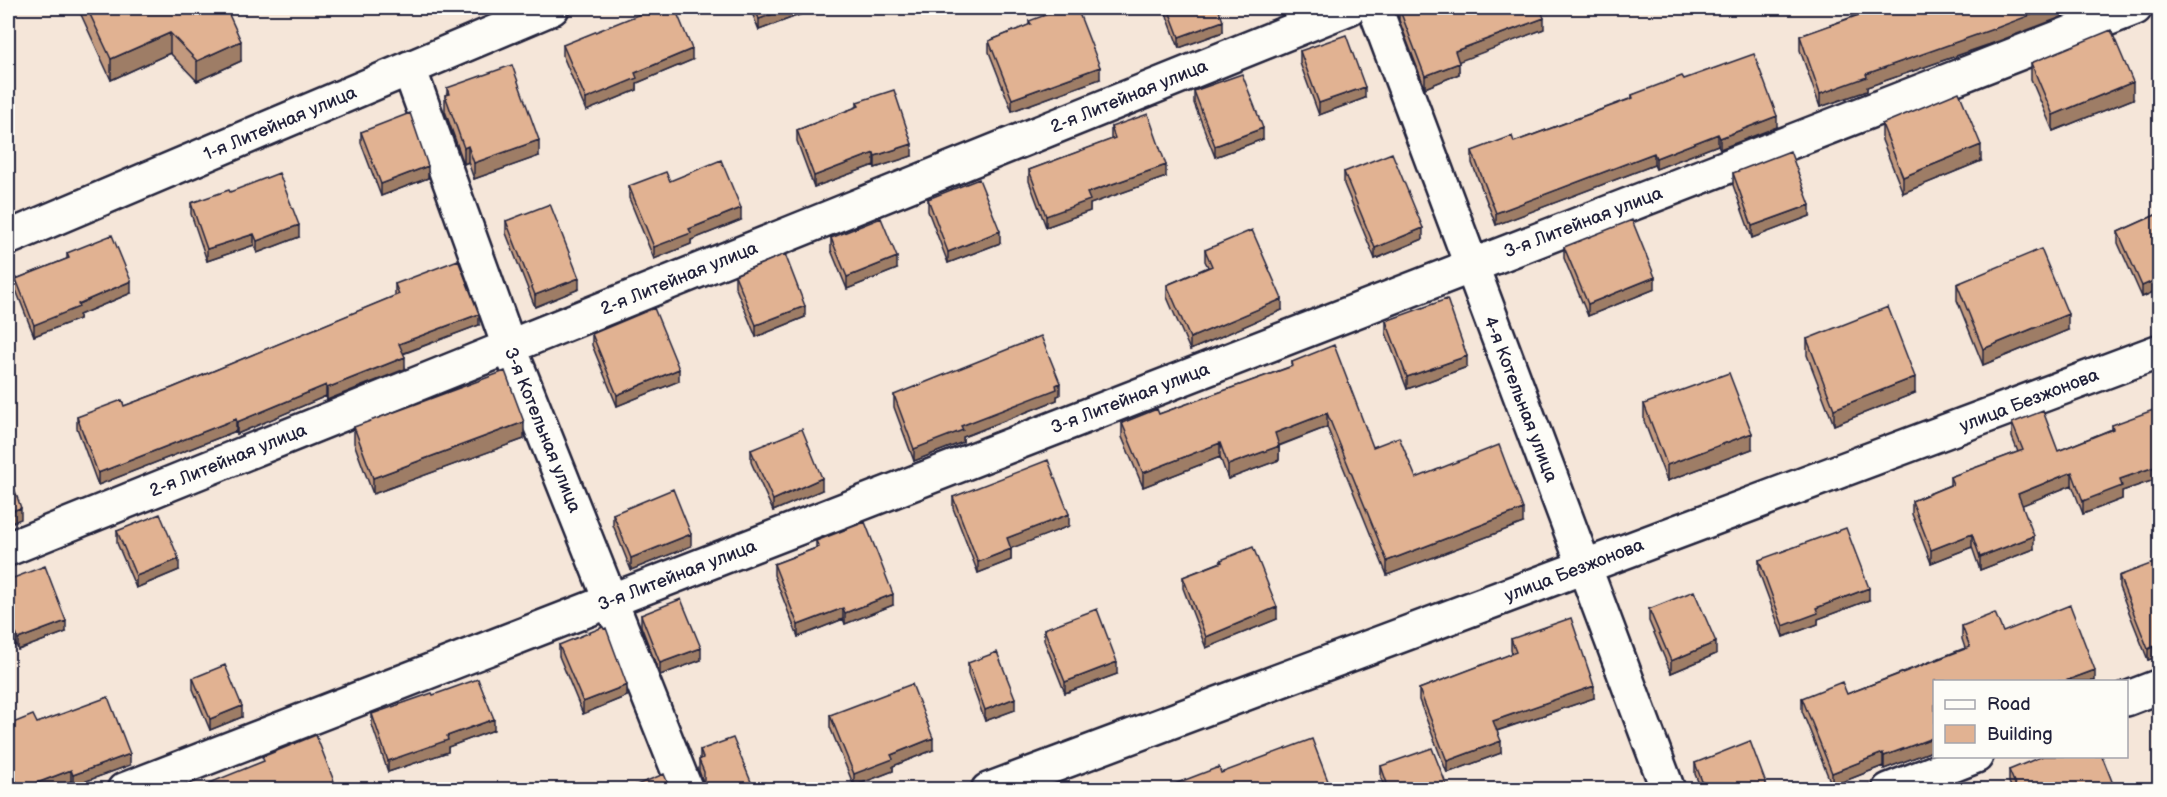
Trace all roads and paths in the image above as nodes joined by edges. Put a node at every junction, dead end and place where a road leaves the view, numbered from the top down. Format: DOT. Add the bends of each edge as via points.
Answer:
graph roads {
  1 [pos="552,8"];
  2 [pos="1349,8"];
  3 [pos="1375,8"];
  4 [pos="2135,8"];
  5 [pos="409,68"];
  6 [pos="8,238"];
  7 [pos="1471,265"];
  8 [pos="509,346"];
  9 [pos="2160,351"];
  10 [pos="8,549"];
  11 [pos="1584,566"];
  12 [pos="611,600"];
  13 [pos="2160,686"];
  14 [pos="2128,699"];
  15 [pos="1971,758"];
  16 [pos="124,789"];
  17 [pos="686,789"];
  18 [pos="988,789"];
  19 [pos="1668,789"];
  20 [pos="1889,789"];
  1 -- 5 [label="street, 1-я Литейная улица"];
  2 -- 8 [label="street, 2-я Литейная улица"];
  3 -- 7 [label="street, 4-я Котельная улица"];
  4 -- 7 [label="street, 3-я Литейная улица"];
  5 -- 6 [label="street, 1-я Литейная улица"];
  5 -- 8 [label="street, 3-я Котельная улица"];
  7 -- 11 [label="street, 4-я Котельная улица"];
  7 -- 12 [label="street, 3-я Литейная улица"];
  8 -- 10 [label="street, 2-я Литейная улица"];
  8 -- 12 [label="street, 3-я Котельная улица"];
  9 -- 11 [label="street, улица Безжонова"];
  11 -- 18 [label="street, улица Безжонова"];
  11 -- 19 [label="street, 4-я Котельная улица"];
  12 -- 16 [label="street, 3-я Литейная улица"];
  12 -- 17 [label="street, 3-я Котельная улица"];
  13 -- 14 [label="street"];
  15 -- 20 [label="street"];
}
